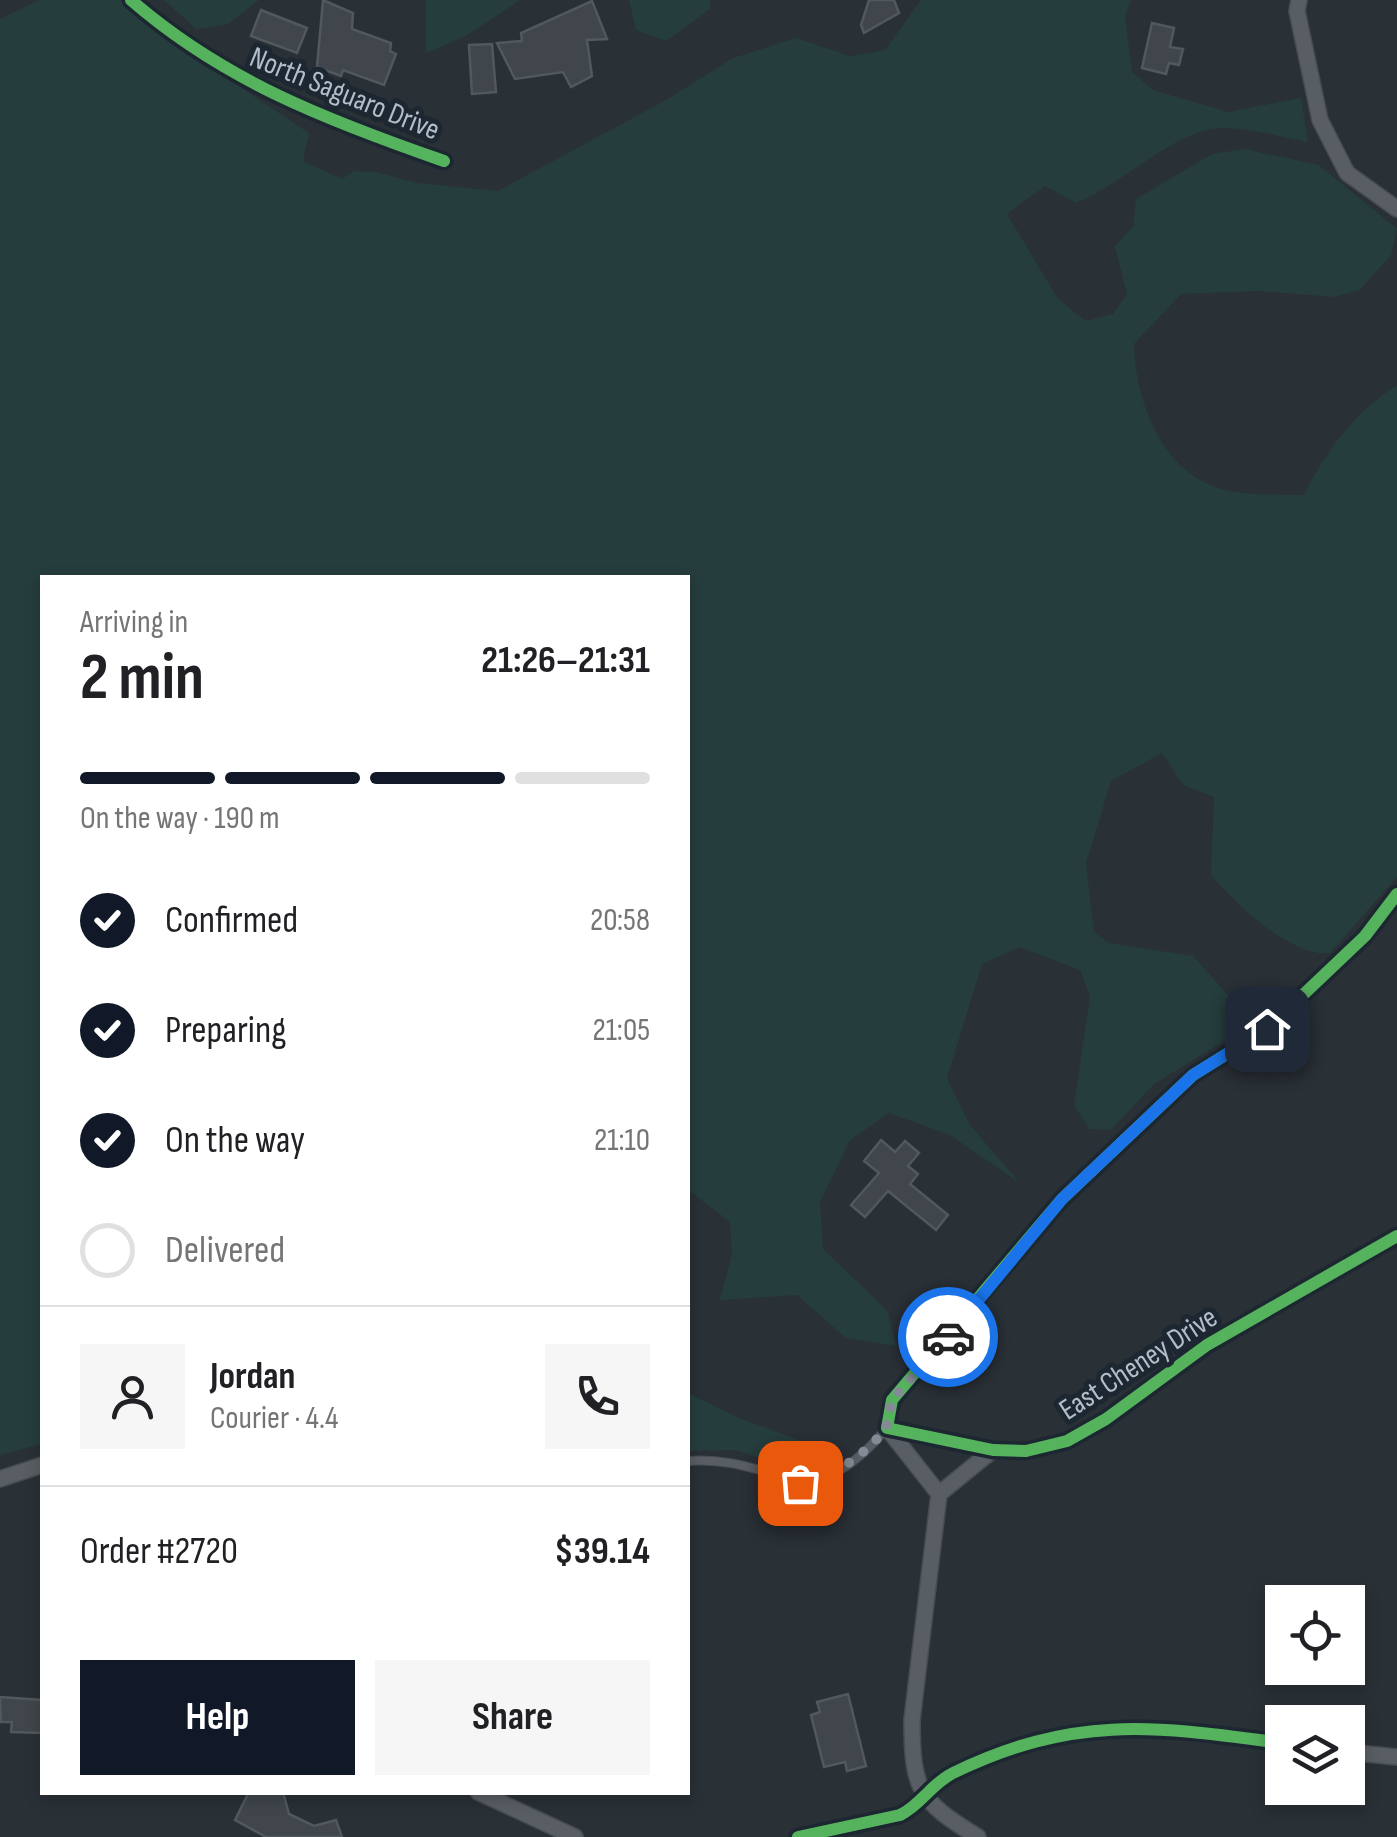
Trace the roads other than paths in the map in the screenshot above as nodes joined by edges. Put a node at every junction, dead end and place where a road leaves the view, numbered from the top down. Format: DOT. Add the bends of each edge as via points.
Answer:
graph roads {
  1 [pos="131,0"];
  2 [pos="1299,0"];
  3 [pos="444,161"];
  4 [pos="1397,210"];
  5 [pos="1397,894"];
  6 [pos="1397,1236"];
  7 [pos="886,1428"];
  8 [pos="993,1450"];
  9 [pos="690,1461"];
  10 [pos="40,1466"];
  11 [pos="0,1479"];
  12 [pos="939,1494"];
  13 [pos="1265,1741"];
  14 [pos="1365,1754"];
  15 [pos="1397,1757"];
  16 [pos="484,1795"];
  17 [pos="924,1797"];
  18 [pos="575,1837"];
  19 [pos="798,1837"];
  20 [pos="978,1837"];
  1 -- 3 [label="street, North Saguaro Drive" via="240,80 357,132"];
  2 -- 4 [label="street" via="1320,120 1347,173"];
  5 -- 7 [label="street" via="1365,936 1267,1029 1193,1075 1062,1199 892,1400"];
  6 -- 8 [label="street, East Cheney Drive" via="1207,1345 1066,1441 1026,1451"];
  7 -- 8 [label="street, East Cheney Drive"];
  7 -- 9 [label="lane" via="856,1460 817,1481"];
  7 -- 12 [label="street"];
  8 -- 12 [label="street"];
  10 -- 11 [label="street"];
  12 -- 17 [label="street" via="912,1720 912,1755"];
  13 -- 17 [label="street" via="1091,1728 1041,1738 950,1774"];
  14 -- 15 [label="street"];
  16 -- 18 [label="street"];
  17 -- 19 [label="street" via="900,1816"];
  17 -- 20 [label="street" via="932,1810"];
}
